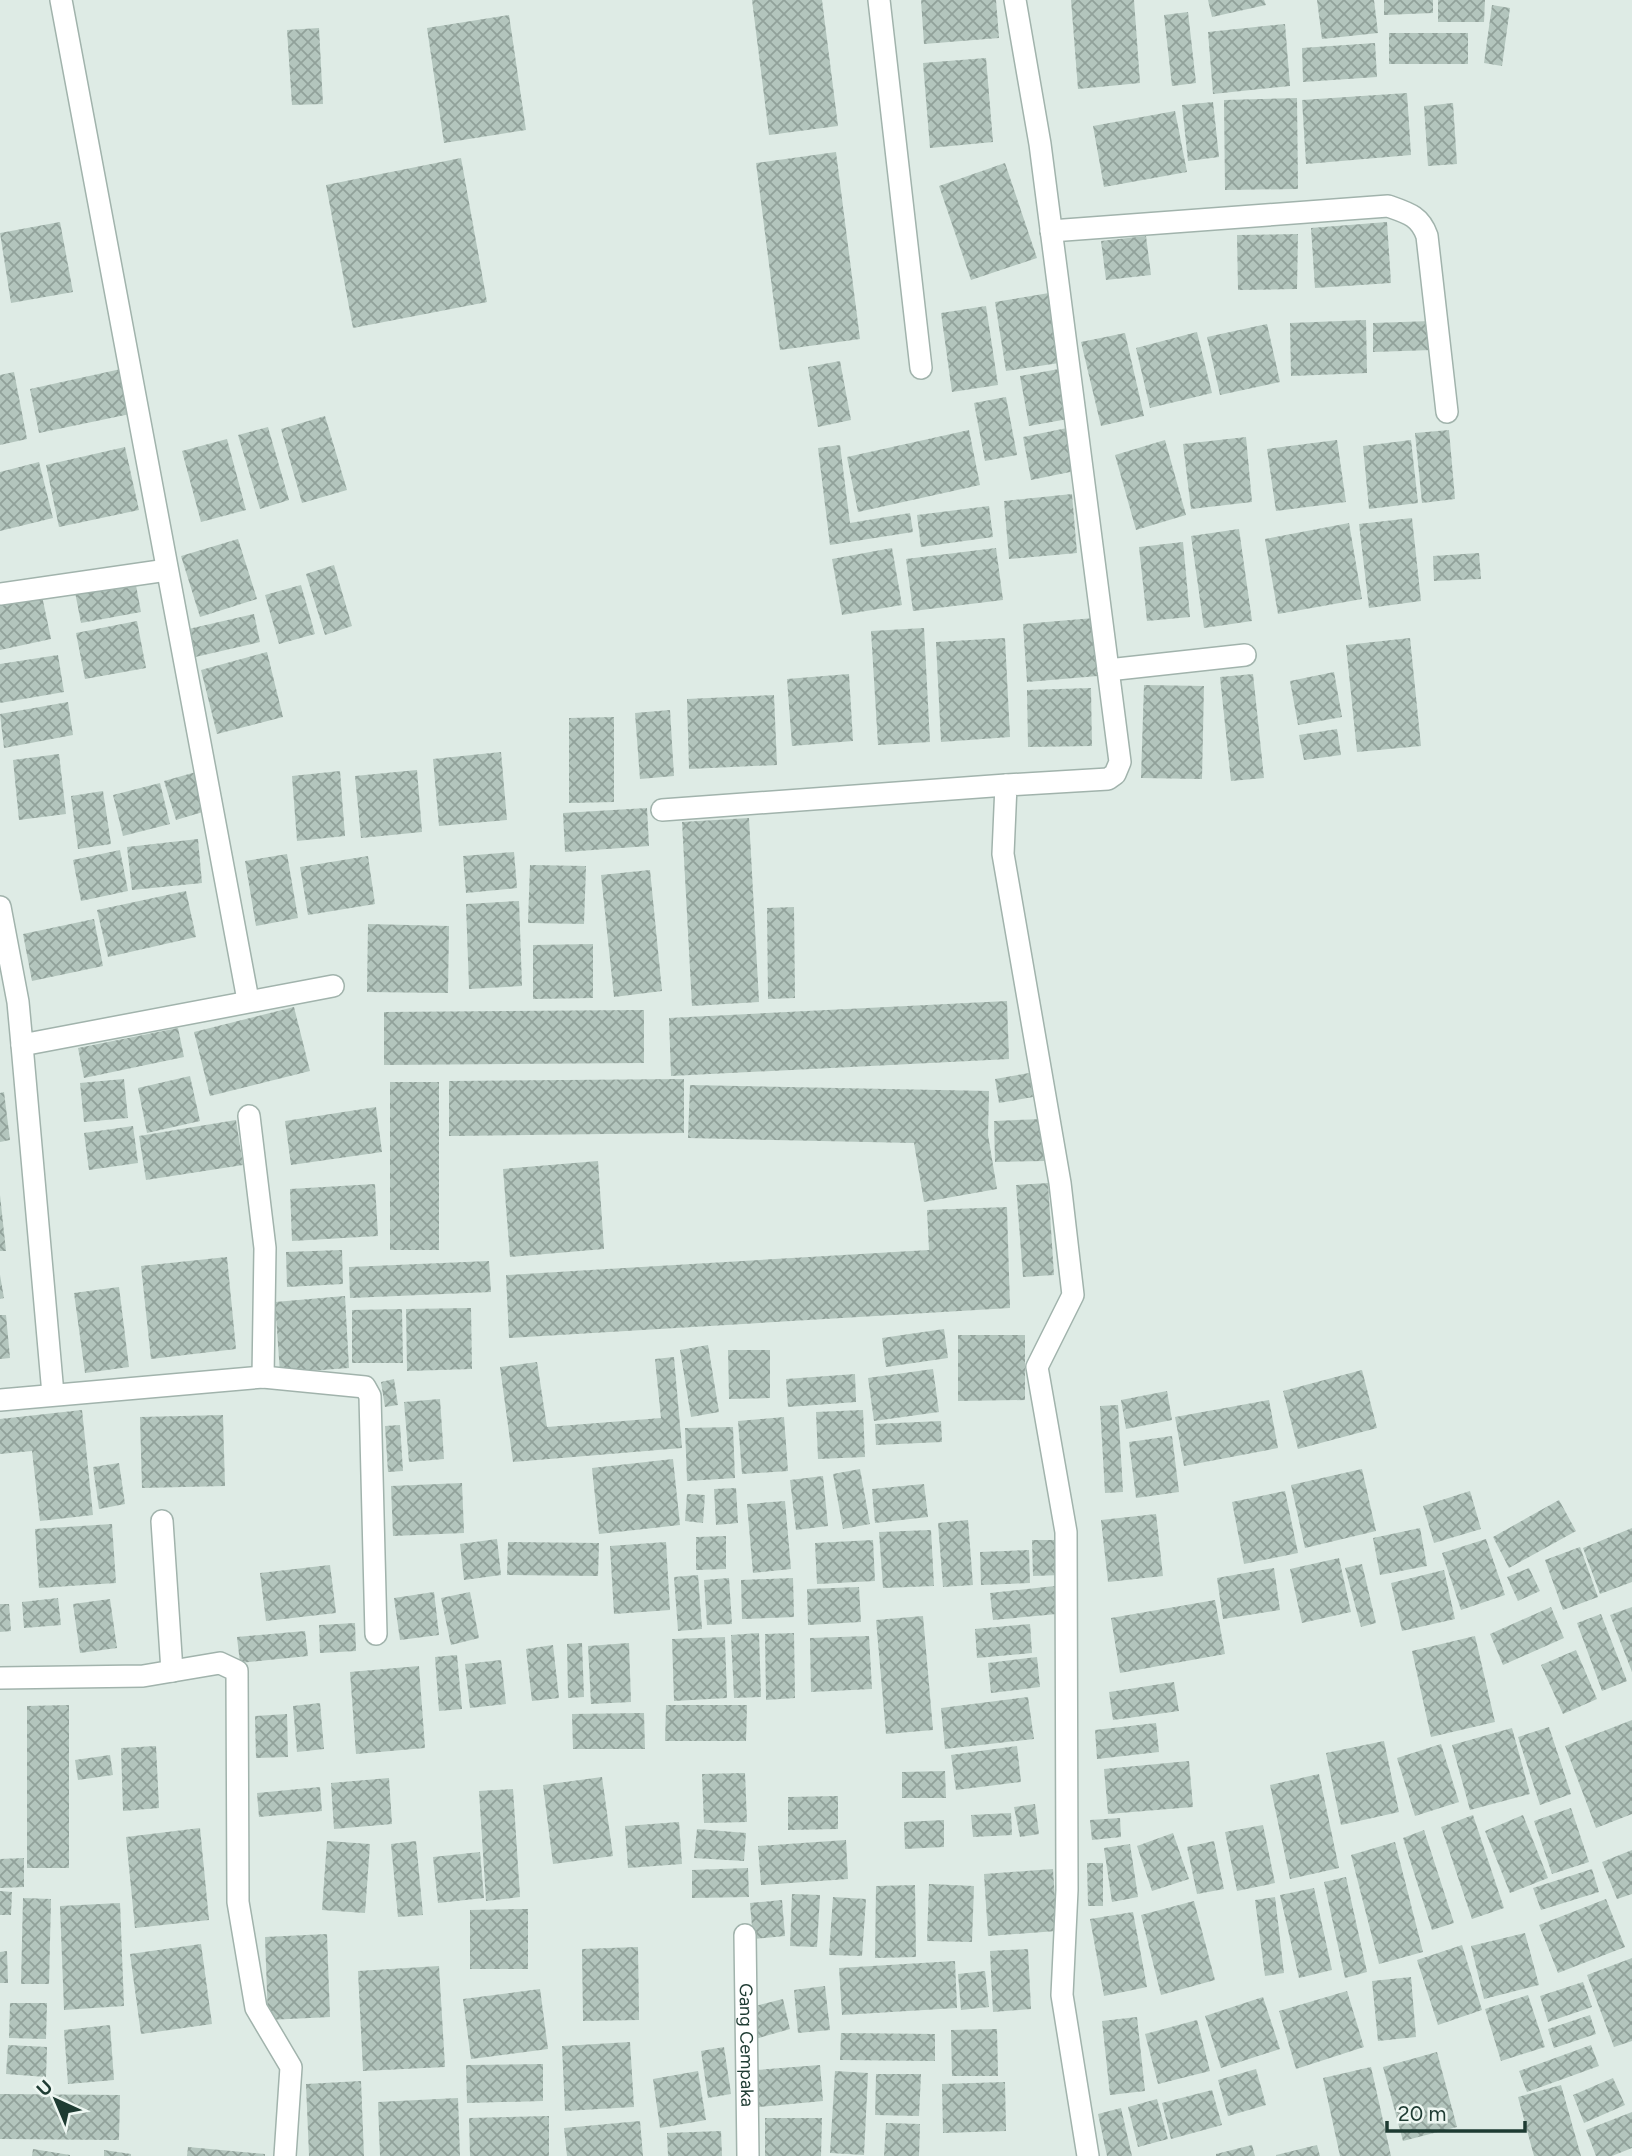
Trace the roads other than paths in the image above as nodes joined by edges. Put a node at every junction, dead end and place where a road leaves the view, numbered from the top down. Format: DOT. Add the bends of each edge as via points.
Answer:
graph roads {
  1 [pos="61,0"];
  2 [pos="879,0"];
  3 [pos="1015,0"];
  4 [pos="1051,231"];
  5 [pos="921,368"];
  6 [pos="1447,412"];
  7 [pos="167,570"];
  8 [pos="0,594"];
  9 [pos="1245,655"];
  10 [pos="1108,670"];
  11 [pos="1006,785"];
  12 [pos="662,810"];
  13 [pos="0,907"];
  14 [pos="333,986"];
  15 [pos="248,1000"];
  16 [pos="22,1045"];
  17 [pos="249,1116"];
  18 [pos="263,1377"];
  19 [pos="53,1394"];
  20 [pos="0,1400"];
  21 [pos="162,1521"];
  22 [pos="376,1634"];
  23 [pos="173,1671"];
  24 [pos="0,1678"];
  25 [pos="745,1935"];
  26 [pos="285,2156"];
  27 [pos="748,2156"];
  28 [pos="1088,2156"];
  1 -- 7 [label="street"];
  2 -- 5 [label="street"];
  3 -- 4 [label="street"];
  4 -- 6 [label="street" via="1388,206 1410,213 1422,221 1427,236"];
  4 -- 10 [label="street"];
  7 -- 8 [label="street"];
  7 -- 15 [label="street"];
  9 -- 10 [label="street"];
  10 -- 11 [label="street" via="1121,762 1115,774 1097,781"];
  11 -- 12 [label="street"];
  11 -- 28 [label="street" via="1003,854 1060,1183 1073,1294 1037,1367 1066,1532 1067,1890 1062,1995"];
  13 -- 16 [label="street"];
  14 -- 15 [label="street"];
  15 -- 16 [label="street"];
  16 -- 19 [label="street"];
  17 -- 18 [label="street" via="265,1248"];
  18 -- 19 [label="street"];
  18 -- 22 [label="street" via="365,1387 370,1396"];
  19 -- 20 [label="street"];
  21 -- 23 [label="street"];
  23 -- 24 [label="street" via="143,1676"];
  23 -- 26 [label="street" via="220,1663 237,1671 238,1902 256,2008 291,2067"];
  25 -- 27 [label="street, Gang Cempaka"];
}
